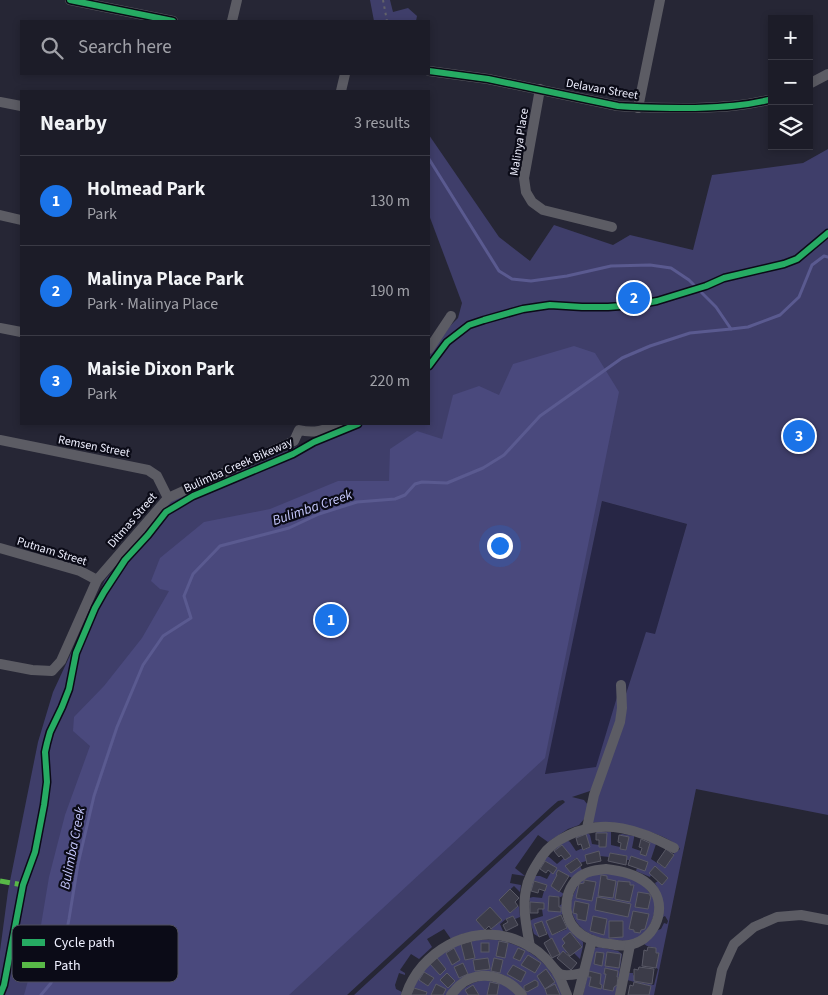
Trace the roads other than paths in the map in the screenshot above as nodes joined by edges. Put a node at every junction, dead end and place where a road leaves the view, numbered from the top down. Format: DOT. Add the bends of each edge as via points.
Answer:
graph roads {
  1 [pos="70,0"];
  2 [pos="236,0"];
  3 [pos="660,0"];
  4 [pos="168,20"];
  5 [pos="232,20"];
  6 [pos="430,71"];
  7 [pos="828,74"];
  8 [pos="345,75"];
  9 [pos="813,82"];
  10 [pos="540,89"];
  11 [pos="341,90"];
  12 [pos="768,100"];
  13 [pos="0,102"];
  14 [pos="20,106"];
  15 [pos="638,108"];
  16 [pos="0,215"];
  17 [pos="20,220"];
  18 [pos="612,228"];
  19 [pos="451,316"];
  20 [pos="0,328"];
  21 [pos="20,332"];
  22 [pos="430,348"];
  23 [pos="336,425"];
  24 [pos="298,427"];
  25 [pos="0,440"];
  26 [pos="168,498"];
  27 [pos="0,548"];
  28 [pos="97,580"];
  29 [pos="0,664"];
  30 [pos="621,685"];
  31 [pos="587,828"];
  32 [pos="674,848"];
  33 [pos="828,920"];
  34 [pos="592,940"];
  35 [pos="630,945"];
  36 [pos="530,947"];
  37 [pos="556,970"];
  38 [pos="583,973"];
  39 [pos="406,995"];
  40 [pos="450,995"];
  41 [pos="522,995"];
  42 [pos="567,995"];
  43 [pos="578,995"];
  44 [pos="620,995"];
  45 [pos="717,995"];
  1 -- 4 [label="street"];
  2 -- 5 [label="street"];
  3 -- 15 [label="street"];
  6 -- 10 [label="street, Delavan Street"];
  7 -- 9 [label="street"];
  8 -- 11 [label="street"];
  10 -- 15 [label="street, Delavan Street"];
  10 -- 18 [label="street, Malinya Place" via="524,178 526,192 532,202 543,210"];
  12 -- 15 [label="street, Delavan Street" via="729,107"];
  13 -- 14 [label="street"];
  16 -- 17 [label="street"];
  19 -- 22 [label="street"];
  20 -- 21 [label="street"];
  23 -- 24 [label="street, Ditmas Street" via="309,433"];
  24 -- 26 [label="street, Ditmas Street" via="294,442"];
  25 -- 26 [label="street, Remsen Street" via="148,470 157,476"];
  26 -- 28 [label="street, Ditmas Street"];
  27 -- 28 [label="street, Putnam Street" via="80,571"];
  28 -- 29 [label="street, Ditmas Street" via="61,661 52,671"];
  30 -- 31 [label="street" via="620,722 594,795"];
  31 -- 32 [label="street" via="623,828 658,839"];
  31 -- 36 [label="street" via="562,838 548,848 532,870 524,902"];
  33 -- 45 [label="street" via="801,915 776,917 754,927 734,944 722,970"];
  34 -- 35 [label="street"];
  34 -- 35 [label="street" via="574,929 568,918 567,897 570,888 584,874 606,869 637,877 656,892 659,916 655,926 650,935"];
  34 -- 38 [label="street"];
  35 -- 44 [label="street"];
  36 -- 37 [label="street"];
  36 -- 39 [label="street" via="498,936 457,941 421,966"];
  37 -- 38 [label="street" via="569,976"];
  37 -- 42 [label="street"];
  38 -- 43 [label="street"];
  40 -- 41 [label="street" via="466,981 487,976 512,984"];
}
